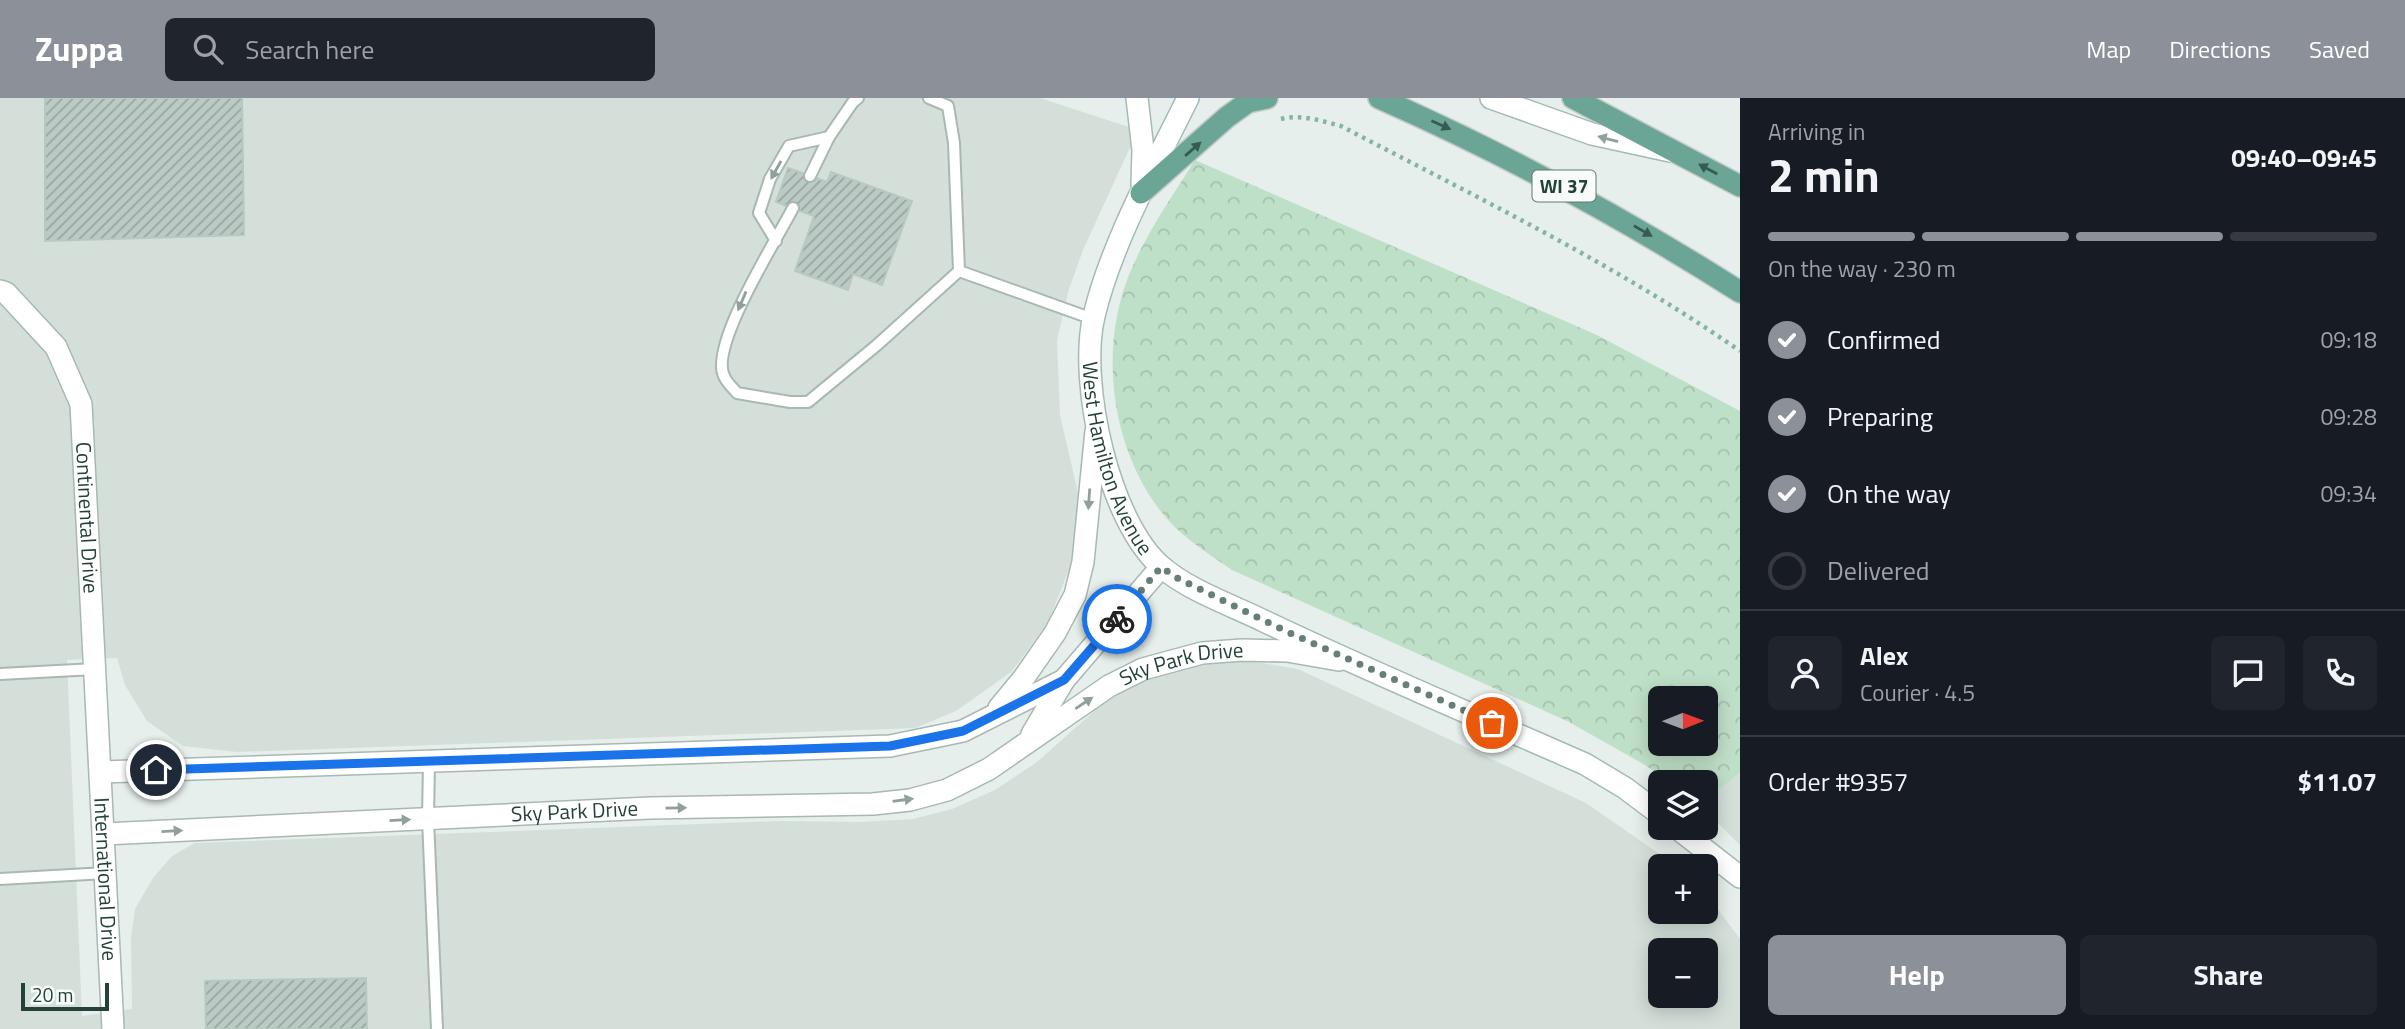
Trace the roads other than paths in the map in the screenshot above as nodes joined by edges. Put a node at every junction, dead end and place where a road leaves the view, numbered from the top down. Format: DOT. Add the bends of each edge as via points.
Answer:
graph roads {
  1 [pos="858,98"];
  2 [pos="929,98"];
  3 [pos="1137,98"];
  4 [pos="1188,98"];
  5 [pos="1267,98"];
  6 [pos="1379,98"];
  7 [pos="1491,98"];
  8 [pos="1573,98"];
  9 [pos="829,137"];
  10 [pos="1675,152"];
  11 [pos="810,176"];
  12 [pos="1740,186"];
  13 [pos="1141,193"];
  14 [pos="793,208"];
  15 [pos="776,241"];
  16 [pos="959,271"];
  17 [pos="0,291"];
  18 [pos="1740,292"];
  19 [pos="1093,319"];
  20 [pos="1096,431"];
  21 [pos="1161,567"];
  22 [pos="1354,662"];
  23 [pos="96,669"];
  24 [pos="0,674"];
  25 [pos="1064,680"];
  26 [pos="990,717"];
  27 [pos="1028,741"];
  28 [pos="429,762"];
  29 [pos="101,772"];
  30 [pos="1648,805"];
  31 [pos="428,819"];
  32 [pos="104,834"];
  33 [pos="1692,840"];
  34 [pos="106,873"];
  35 [pos="1740,877"];
  36 [pos="0,879"];
  37 [pos="113,1029"];
  38 [pos="437,1029"];
  1 -- 9 [label="lane"];
  2 -- 16 [label="lane" via="948,106 954,143"];
  3 -- 13 [label="street" via="1143,150"];
  4 -- 13 [label="street, West Hamilton Avenue"];
  13 -- 5 [label="main road, one-way" via="1227,117 1248,102"];
  6 -- 18 [label="main road, WI 37, one-way" via="1540,173"];
  10 -- 7 [label="street, one-way" via="1574,129"];
  8 -- 10 [label="main road"];
  9 -- 11 [label="lane"];
  9 -- 15 [label="lane, one-way" via="789,146 770,179 759,213"];
  12 -- 10 [label="main road, one-way"];
  13 -- 19 [label="street, West Hamilton Avenue"];
  14 -- 15 [label="lane"];
  15 -- 16 [label="lane, one-way" via="744,294 723,351 722,375 737,393 808,402"];
  16 -- 19 [label="lane"];
  17 -- 23 [label="street, Continental Drive" via="55,347 81,404"];
  19 -- 20 [label="street, West Hamilton Avenue" via="1090,358"];
  20 -- 21 [label="street, West Hamilton Avenue" via="1115,493 1140,541"];
  20 -- 26 [label="street, Sky Park Drive, one-way" via="1083,562 1075,595 1055,633"];
  21 -- 22 [label="street, West Hamilton Avenue"];
  21 -- 25 [label="street, Sky Park Drive"];
  27 -- 22 [label="street, Sky Park Drive, one-way" via="1109,686 1176,659 1242,650 1287,651"];
  22 -- 30 [label="street, West Hamilton Avenue" via="1585,764"];
  23 -- 24 [label="lane"];
  23 -- 29 [label="street, Continental Drive"];
  25 -- 26 [label="street, Sky Park Drive"];
  25 -- 27 [label="street, Sky Park Drive"];
  26 -- 28 [label="street, Sky Park Drive" via="963,731 890,746"];
  31 -- 27 [label="street, Sky Park Drive, one-way" via="910,800 968,780"];
  28 -- 29 [label="street, Sky Park Drive"];
  28 -- 31 [label="lane"];
  29 -- 32 [label="street, International Drive"];
  32 -- 31 [label="street, Sky Park Drive, one-way"];
  31 -- 38 [label="lane"];
  32 -- 34 [label="street, International Drive"];
  33 -- 35 [label="street"];
  34 -- 36 [label="lane"];
  34 -- 37 [label="street, International Drive"];
}
